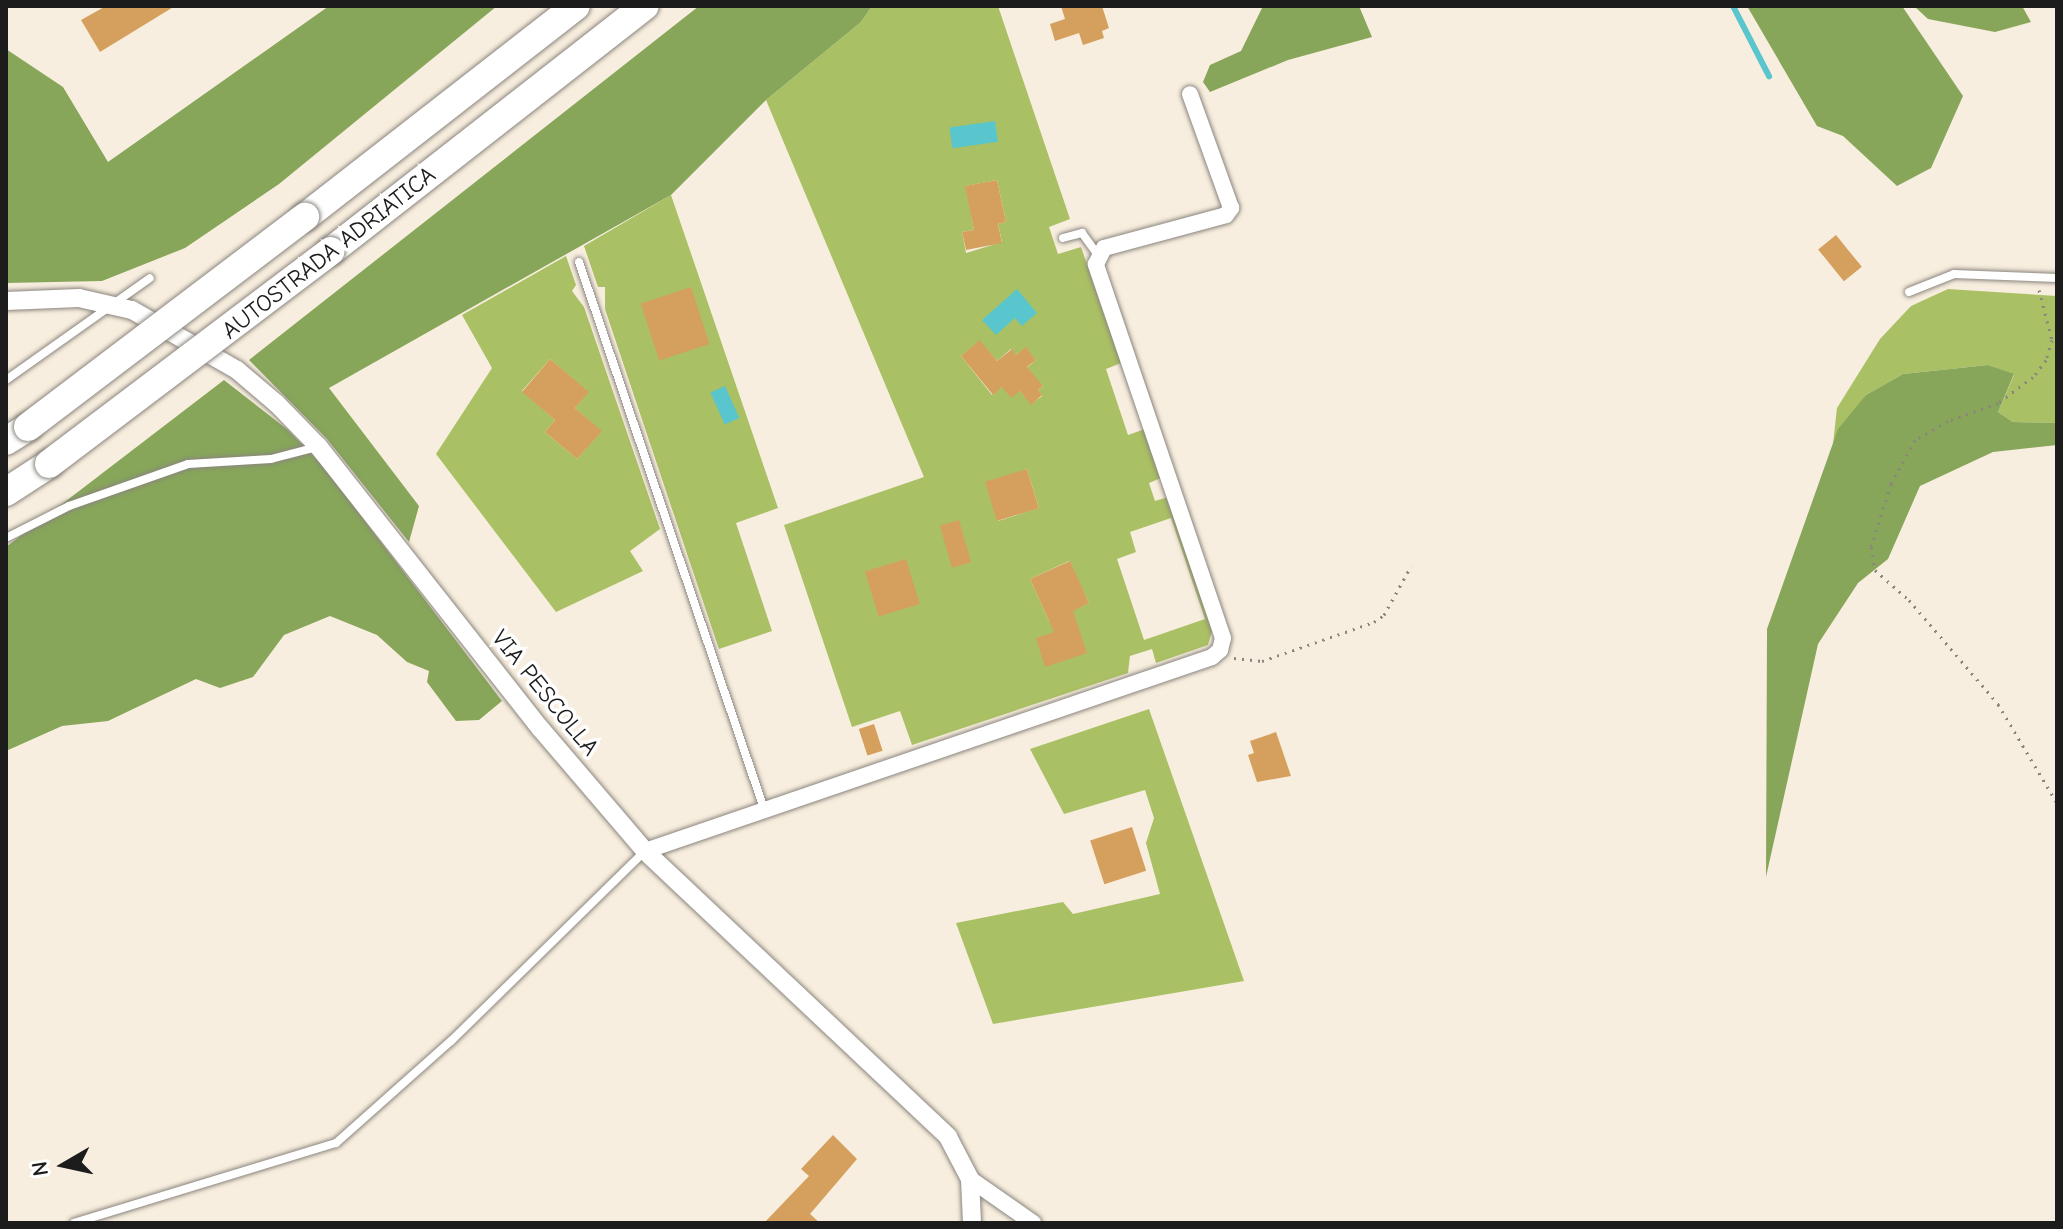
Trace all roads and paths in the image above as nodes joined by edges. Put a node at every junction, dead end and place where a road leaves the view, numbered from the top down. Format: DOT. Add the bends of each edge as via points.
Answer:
graph roads {
  1 [pos="576,6"];
  2 [pos="645,6"];
  3 [pos="1190,94"];
  4 [pos="1063,238"];
  5 [pos="1098,255"];
  6 [pos="579,262"];
  7 [pos="2036,274"];
  8 [pos="150,278"];
  9 [pos="2057,278"];
  10 [pos="1909,292"];
  11 [pos="6,301"];
  12 [pos="111,305"];
  13 [pos="6,380"];
  14 [pos="17,434"];
  15 [pos="318,446"];
  16 [pos="6,492"];
  17 [pos="6,538"];
  18 [pos="1411,566"];
  19 [pos="1220,650"];
  20 [pos="2057,803"];
  21 [pos="764,810"];
  22 [pos="645,851"];
  23 [pos="970,1179"];
  24 [pos="74,1223"];
  25 [pos="972,1223"];
  26 [pos="1033,1223"];
  1 -- 14 [label="highway, AUTOSTRADA ADRIATICA, bridge"];
  2 -- 16 [label="highway, AUTOSTRADA ADRIATICA, bridge" via="331,251"];
  3 -- 5 [label="street" via="1231,208 1226,215 1104,248"];
  4 -- 5 [label="lane" via="1082,233"];
  5 -- 19 [label="street" via="1096,264 1223,638"];
  6 -- 21 [label="lane"];
  7 -- 9 [label="lane"];
  7 -- 10 [label="lane" via="1954,274"];
  7 -- 20 [label="path" via="2052,340 2046,360 1998,403 1915,440 1878,517 1871,547 1875,570 1909,600 1998,704"];
  8 -- 12 [label="lane"];
  11 -- 12 [label="street, VIA PESCOLLA" via="79,298"];
  12 -- 13 [label="lane"];
  12 -- 15 [label="street, VIA PESCOLLA" via="185,337 237,370"];
  15 -- 17 [label="lane" via="271,459 188,464 69,506"];
  15 -- 22 [label="street, VIA PESCOLLA" via="540,728"];
  18 -- 19 [label="path" via="1384,615 1374,622 1262,661 1248,663"];
  19 -- 21 [label="street"];
  21 -- 22 [label="street"];
  22 -- 23 [label="street, VIA PESCOLLA" via="948,1137"];
  22 -- 24 [label="lane" via="451,1041 336,1143"];
  23 -- 25 [label="street, VIA PESCOLLA"];
  23 -- 26 [label="street"];
}
